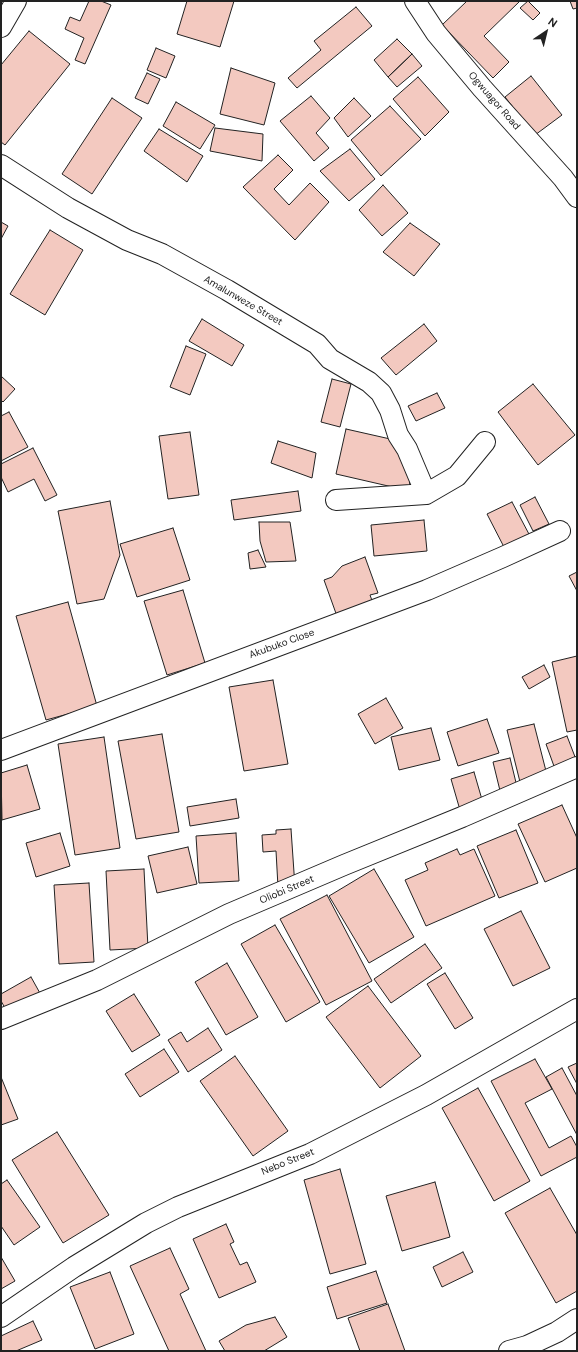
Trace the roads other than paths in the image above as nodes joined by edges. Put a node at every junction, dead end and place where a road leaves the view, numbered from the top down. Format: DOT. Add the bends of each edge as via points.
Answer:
graph roads {
  1 [pos="16,1"];
  2 [pos="415,1"];
  3 [pos="1,27"];
  4 [pos="1,165"];
  5 [pos="577,197"];
  6 [pos="485,442"];
  7 [pos="426,494"];
  8 [pos="336,500"];
  9 [pos="560,530"];
  10 [pos="1,750"];
  11 [pos="577,767"];
  12 [pos="577,1009"];
  13 [pos="1,1019"];
  14 [pos="1,1317"];
  15 [pos="577,1319"];
  16 [pos="509,1351"];
  1 -- 3 [label="street"];
  2 -- 5 [label="street, Ogwuagor Road" via="436,33"];
  4 -- 7 [label="street, Amalunweze Street" via="68,208 127,240 162,254 233,294 317,344 330,359 369,382 381,393 390,410 398,435"];
  6 -- 7 [label="street" via="457,476"];
  7 -- 8 [label="street"];
  9 -- 10 [label="street, Akubuko Close" via="427,590"];
  11 -- 13 [label="street, Oliobi Street" via="229,914 97,980"];
  12 -- 14 [label="street, Nebo Street" via="426,1095 310,1154 178,1206 146,1223 74,1267"];
  15 -- 16 [label="street" via="557,1332"];
}
